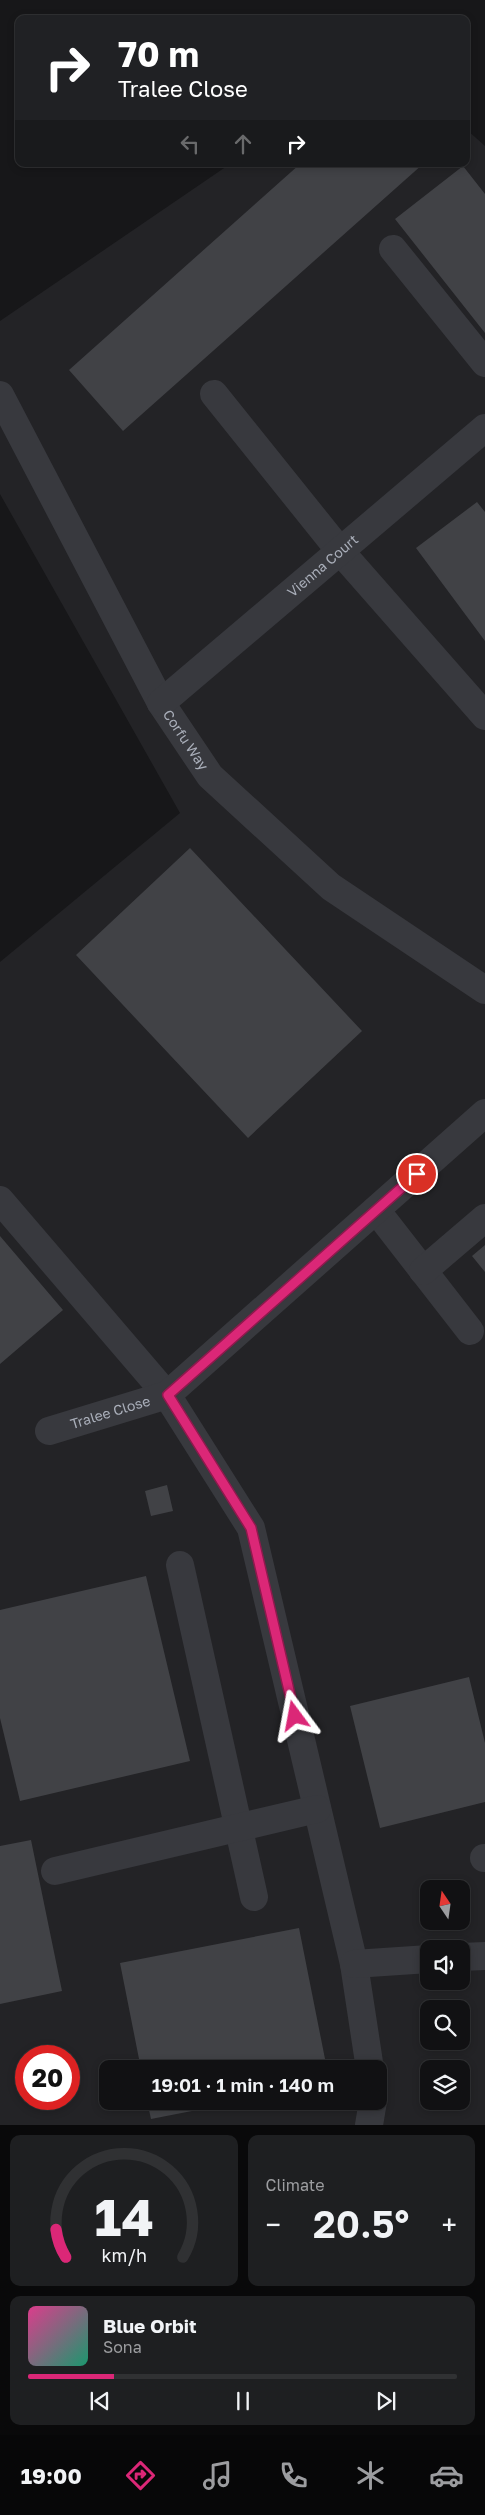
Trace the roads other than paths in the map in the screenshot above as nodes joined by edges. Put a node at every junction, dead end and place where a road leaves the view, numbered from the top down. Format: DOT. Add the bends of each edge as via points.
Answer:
graph roads {
  1 [pos="393,249"];
  2 [pos="485,363"];
  3 [pos="214,394"];
  4 [pos="0,395"];
  5 [pos="485,428"];
  6 [pos="340,551"];
  7 [pos="162,703"];
  8 [pos="485,716"];
  9 [pos="485,990"];
  10 [pos="485,1113"];
  11 [pos="0,1200"];
  12 [pos="376,1210"];
  13 [pos="485,1218"];
  14 [pos="423,1271"];
  15 [pos="470,1331"];
  16 [pos="168,1395"];
  17 [pos="49,1431"];
  18 [pos="180,1565"];
  19 [pos="317,1809"];
  20 [pos="239,1828"];
  21 [pos="55,1871"];
  22 [pos="254,1897"];
  23 [pos="485,1956"];
  24 [pos="470,1957"];
  25 [pos="420,1960"];
  26 [pos="354,1964"];
  27 [pos="369,2060"];
  28 [pos="372,2110"];
  29 [pos="370,2125"];
  1 -- 2 [label="street"];
  3 -- 6 [label="street"];
  4 -- 7 [label="street, Corfu Way"];
  5 -- 6 [label="street, Vienna Court"];
  6 -- 7 [label="street, Vienna Court"];
  6 -- 8 [label="street"];
  7 -- 9 [label="street, Corfu Way" via="210,776 331,887"];
  10 -- 12 [label="street, Tralee Close"];
  11 -- 16 [label="street"];
  12 -- 14 [label="street"];
  12 -- 16 [label="street, Tralee Close"];
  13 -- 14 [label="street"];
  14 -- 15 [label="street"];
  16 -- 17 [label="street, Tralee Close"];
  16 -- 19 [label="street" via="251,1528"];
  18 -- 20 [label="street"];
  19 -- 20 [label="street"];
  19 -- 26 [label="street"];
  20 -- 21 [label="street"];
  20 -- 22 [label="street"];
  23 -- 24 [label="street"];
  25 -- 26 [label="street"];
  26 -- 27 [label="street"];
  28 -- 29 [label="street"];
}
